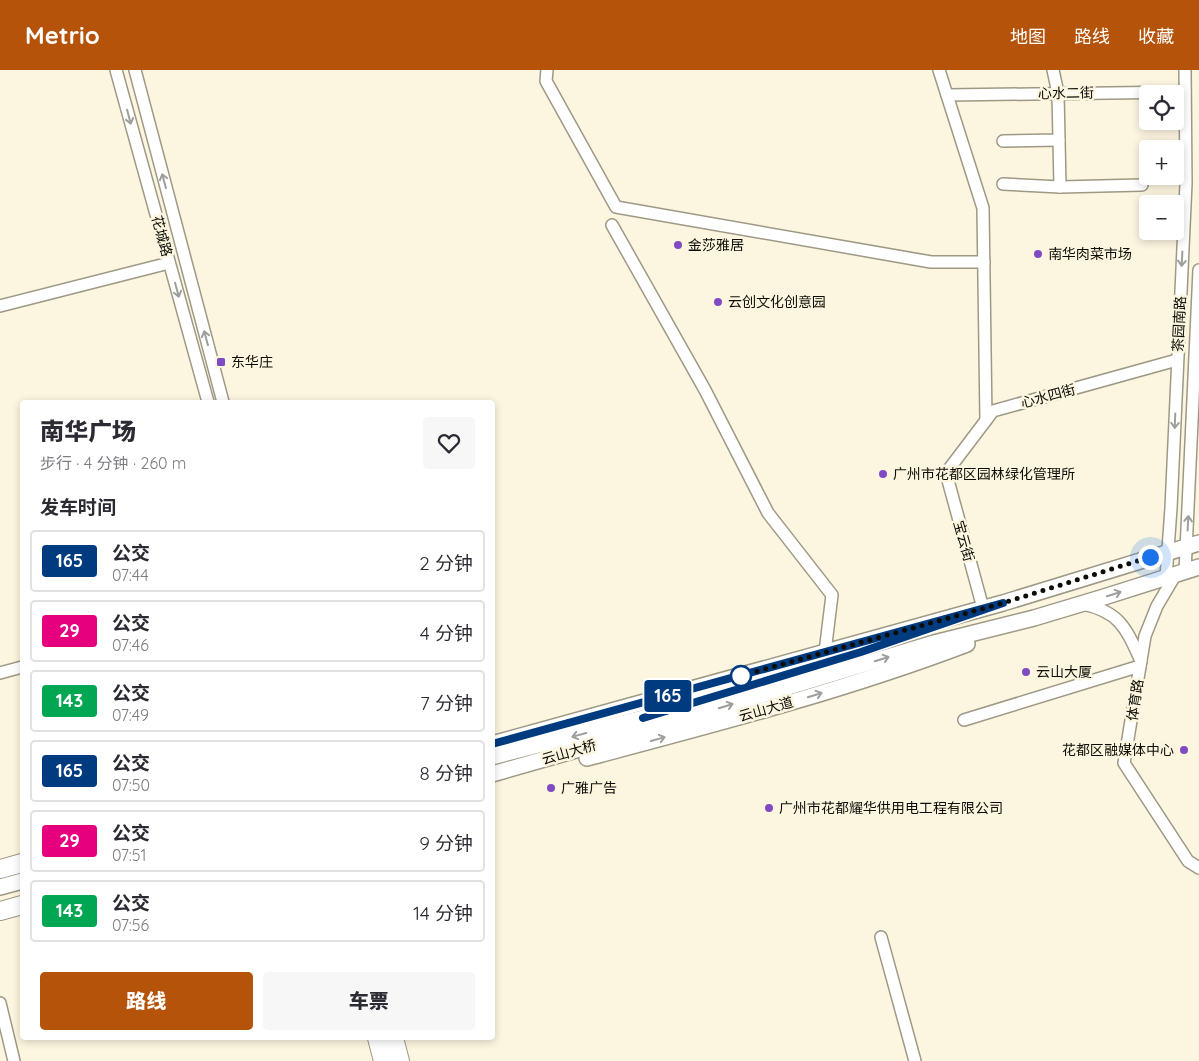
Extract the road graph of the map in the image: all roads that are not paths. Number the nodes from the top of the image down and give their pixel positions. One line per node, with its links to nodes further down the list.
1 (116, 70): 17 (street, 花城路, one-way to 17)
2 (135, 70): 22 (street, 花城路, one-way to 2)
3 (547, 70): 16 (street)
4 (940, 70): 9 (street)
5 (1053, 70): 8 (street)
6 (1185, 70): 7 (street, 茶园南路)
7 (1185, 92): 8 (street, 心水二街); 20 (street, 茶园南路, one-way to 20)
8 (1058, 93): 9 (street, 心水二街); 10 (street)
9 (947, 95): 16 (street)
10 (1059, 140): 11 (street); 14 (street)
11 (1003, 141)
12 (1003, 184): 14 (street)
13 (1142, 185): 14 (street)
14 (1060, 187)
15 (612, 226): 34 (street)
16 (984, 262): 23 (street)
17 (169, 263): 19 (street); 21 (street, 花城路, one-way to 21)
18 (1199, 270): 25 (street, 茶园南路)
19 (0, 306)
20 (1177, 360): 23 (street, 心水四街); 28 (street, 茶园南路, one-way to 28)
21 (207, 400)
22 (222, 400)
23 (986, 420): 24 (street, 心水四街)
24 (946, 473): 32 (street, 宝云街)
25 (1190, 486): 26 (street); 27 (street, 茶园南路, one-way to 25)
26 (1199, 500)
27 (1193, 545): 28 (main road, 云山大道); 29 (street, 茶园南路)
28 (1168, 552): 29 (street, 茶园南路); 30 (main road, 云山大道)
29 (1182, 573): 31 (main road, 云山大道, one-way to 29); 35 (street, 体育路)
30 (1003, 603): 32 (main road, 云山大道); 39 (main road, 云山大道)
31 (1081, 604): 33 (main road, 云山大道); 35 (street)
32 (983, 608): 34 (main road, 云山大道)
33 (1034, 618): 39 (main road, 云山大道, one-way to 33); 43 (main road, 云山大道, one-way to 33)
34 (825, 652): 40 (main road, 云山大道)
35 (1141, 664): 38 (street); 45 (street, 体育路)
36 (20, 668): 37 (street)
37 (0, 673)
38 (964, 720)
39 (644, 724): 41 (main road, 云山大桥, one-way to 41); 42 (main road, 云山大桥)
40 (495, 743)
41 (495, 756)
42 (495, 773)
43 (495, 780)
44 (20, 864): 46 (highway)
45 (1199, 868)
46 (0, 869)
47 (20, 873): 48 (main road)
48 (0, 878)
49 (20, 882): 50 (main road)
50 (0, 887)
51 (20, 889): 52 (main road)
52 (0, 894)
53 (20, 898): 54 (main road)
54 (0, 903)
55 (20, 906): 56 (highway)
56 (0, 911)
57 (881, 938): 64 (street)
58 (0, 1003): 61 (street)
59 (377, 1040): 62 (highway)
60 (395, 1040): 63 (highway)
61 (14, 1061)
62 (383, 1061)
63 (400, 1061)
64 (914, 1061)

